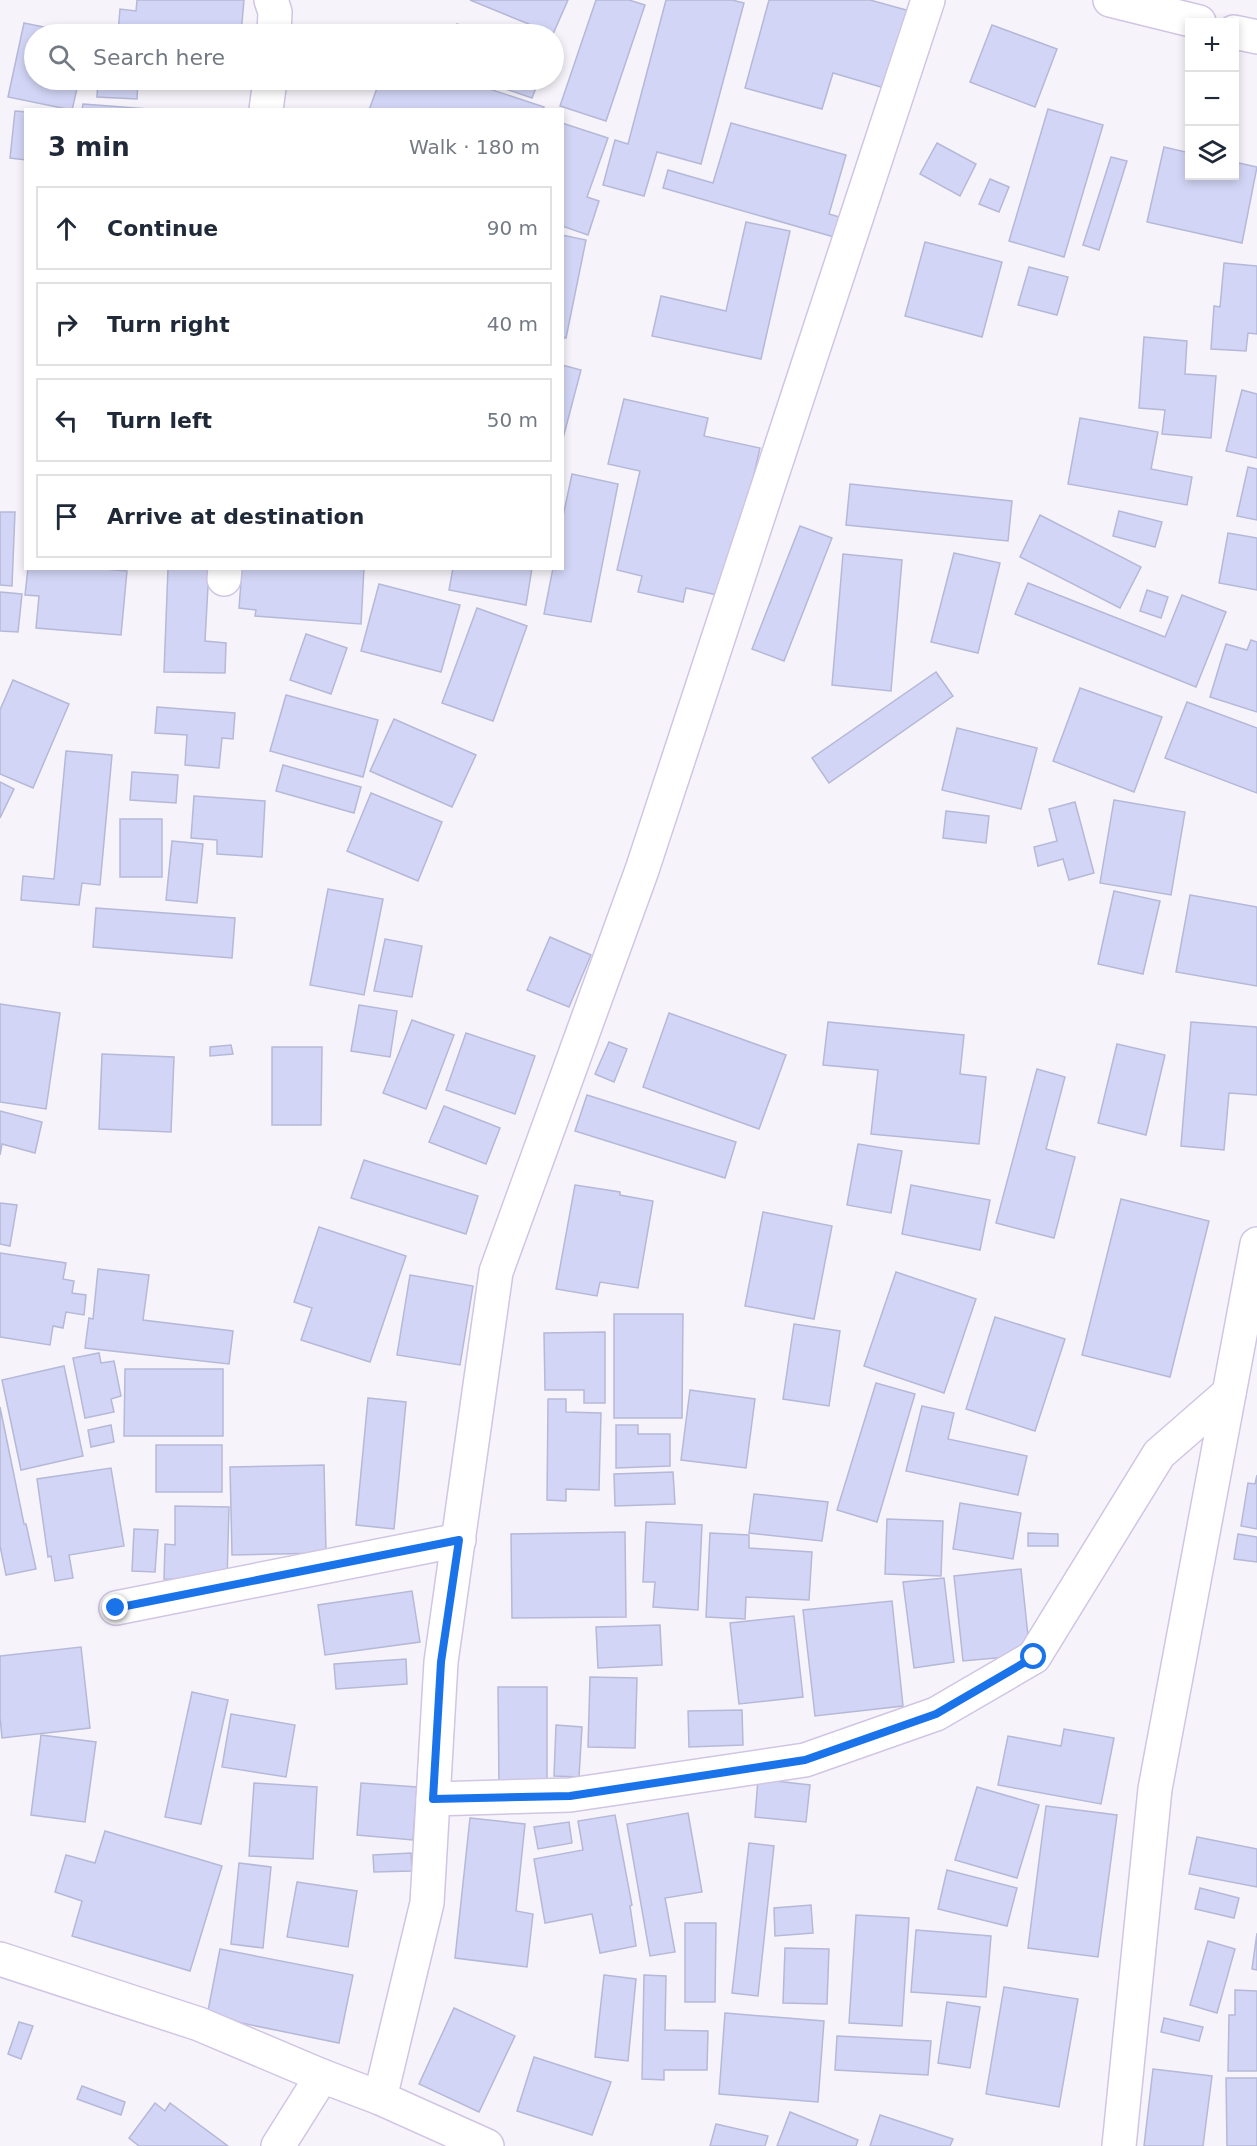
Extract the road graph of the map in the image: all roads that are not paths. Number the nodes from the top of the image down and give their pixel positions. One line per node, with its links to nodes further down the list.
1 (271, 0): 5 (street)
2 (928, 0): 12 (street)
3 (1110, 0): 4 (street)
4 (1185, 19)
5 (274, 24)
6 (1239, 33): 7 (street)
7 (1257, 37)
8 (269, 90): 9 (street)
9 (266, 108)
10 (1257, 1244): 11 (street)
11 (1229, 1394): 14 (street); 20 (street)
12 (459, 1540): 13 (street); 14 (street)
13 (116, 1608)
14 (433, 1799): 17 (street)
15 (0, 1959): 16 (street)
16 (322, 2076): 17 (street); 18 (street)
17 (380, 2098): 19 (street)
18 (278, 2146)
19 (487, 2146)
20 (1119, 2146)

